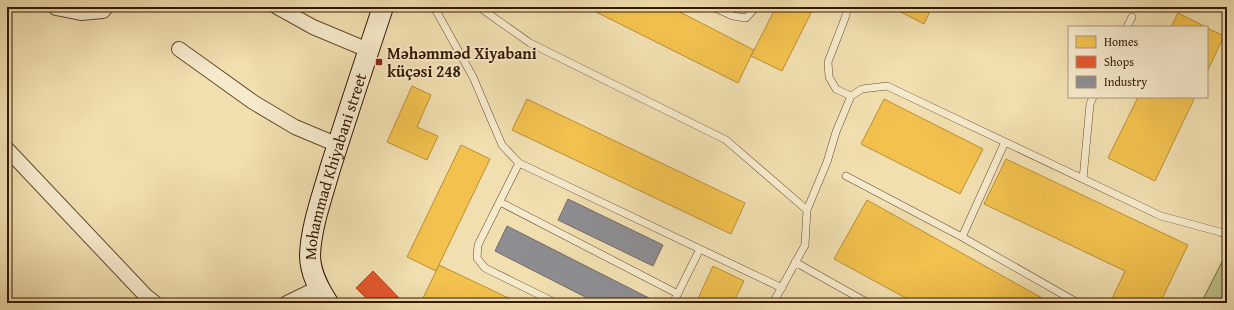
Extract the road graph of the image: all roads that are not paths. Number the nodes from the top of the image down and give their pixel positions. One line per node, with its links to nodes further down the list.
1 (106, 7): 9 (street)
2 (277, 7): 13 (street)
3 (383, 7): 13 (street, Mohammad Khiyabani street)
4 (434, 7): 19 (lane)
5 (479, 7): 23 (lane)
6 (713, 7): 7 (lane)
7 (756, 7)
8 (848, 7): 14 (lane)
9 (56, 8)
10 (1132, 17): 11 (lane)
11 (1128, 26)
12 (179, 49): 17 (street)
13 (368, 50): 17 (street, Mohammad Khiyabani street)
14 (851, 96): 16 (lane); 23 (lane)
15 (1093, 98): 21 (lane)
16 (1005, 142): 21 (lane); 25 (lane)
17 (338, 145): 30 (street, Mohammad Khiyabani street)
18 (7, 149): 31 (street)
19 (519, 163): 22 (lane); 26 (lane)
20 (846, 176): 25 (lane)
21 (1083, 179): 24 (lane)
22 (500, 202): 29 (lane); 33 (lane)
23 (807, 210): 27 (lane)
24 (1227, 235)
25 (962, 237): 37 (lane)
26 (700, 249): 28 (lane); 29 (lane)
27 (795, 262): 28 (lane); 36 (lane)
28 (782, 288): 35 (lane)
29 (678, 294): 34 (lane)
30 (323, 295): 32 (street)
31 (155, 303)
32 (287, 303)
33 (556, 303)
34 (673, 303)
35 (773, 303)
36 (868, 303)
37 (1078, 303)

